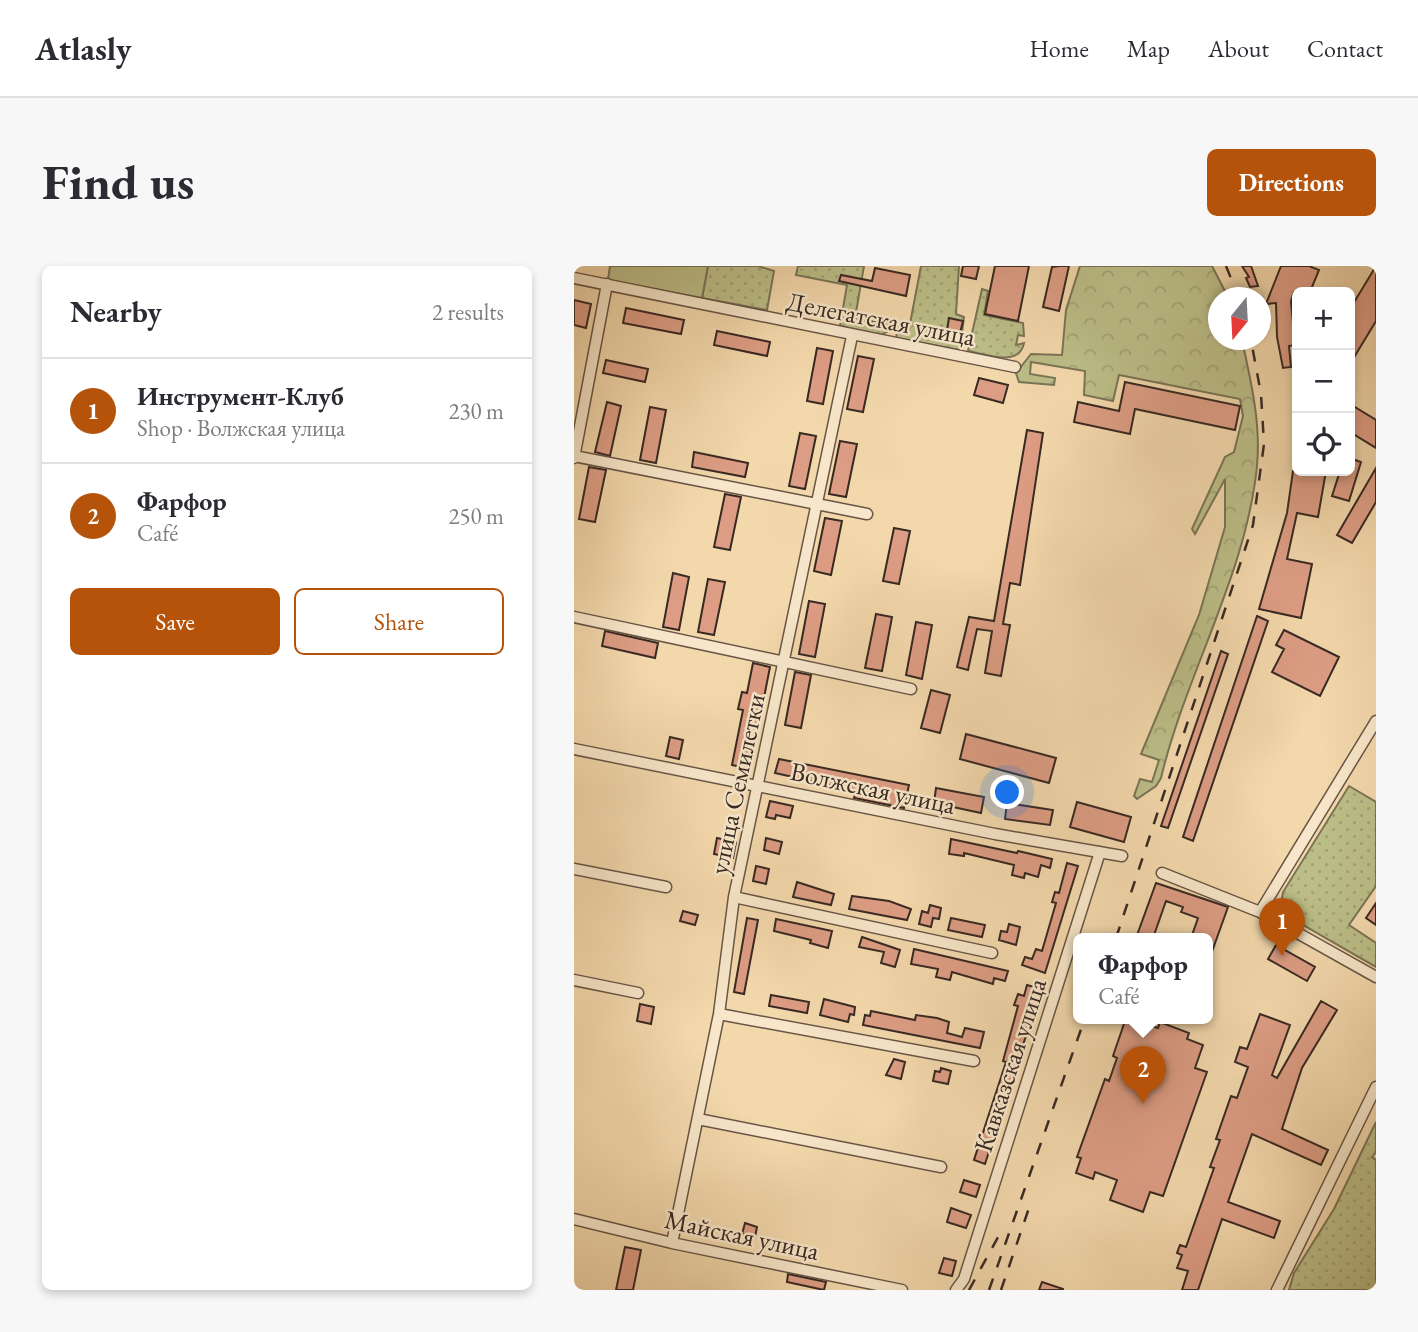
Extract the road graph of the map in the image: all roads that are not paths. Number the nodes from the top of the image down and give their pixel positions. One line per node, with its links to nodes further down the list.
1 (574, 278): 2 (street, Делегатская улица)
2 (607, 284): 3 (street, Делегатская улица); 5 (street)
3 (852, 336): 4 (street, Делегатская улица); 6 (street, улица Семилетки)
4 (1015, 367)
5 (574, 457): 6 (street)
6 (817, 505): 7 (street); 9 (street, улица Семилетки)
7 (867, 514)
8 (574, 617): 9 (street)
9 (783, 662): 10 (street); 13 (street, улица Семилетки)
10 (911, 689)
11 (1376, 721): 20 (street)
12 (574, 749): 13 (street, Волжская улица)
13 (759, 785): 14 (street, Волжская улица); 19 (street, улица Семилетки)
14 (1100, 852): 15 (street, Волжская улица); 21 (street, Кавказская улица)
15 (1122, 856)
16 (574, 869): 18 (street)
17 (1162, 873): 20 (street)
18 (666, 887)
19 (734, 897): 23 (street); 27 (street, улица Семилетки)
20 (1260, 912): 24 (street)
21 (1074, 933)
22 (1073, 937): 35 (street, Кавказская улица)
23 (992, 953)
24 (1376, 977)
25 (574, 980): 26 (street)
26 (638, 993)
27 (719, 1014): 28 (street); 30 (street, улица Семилетки)
28 (974, 1062)
29 (1376, 1087): 36 (street)
30 (698, 1119): 31 (street); 33 (street, улица Семилетки)
31 (941, 1167)
32 (574, 1219): 33 (street, Майская улица)
33 (672, 1244): 34 (street, Майская улица)
34 (902, 1290)
35 (956, 1290)
36 (1277, 1290)

